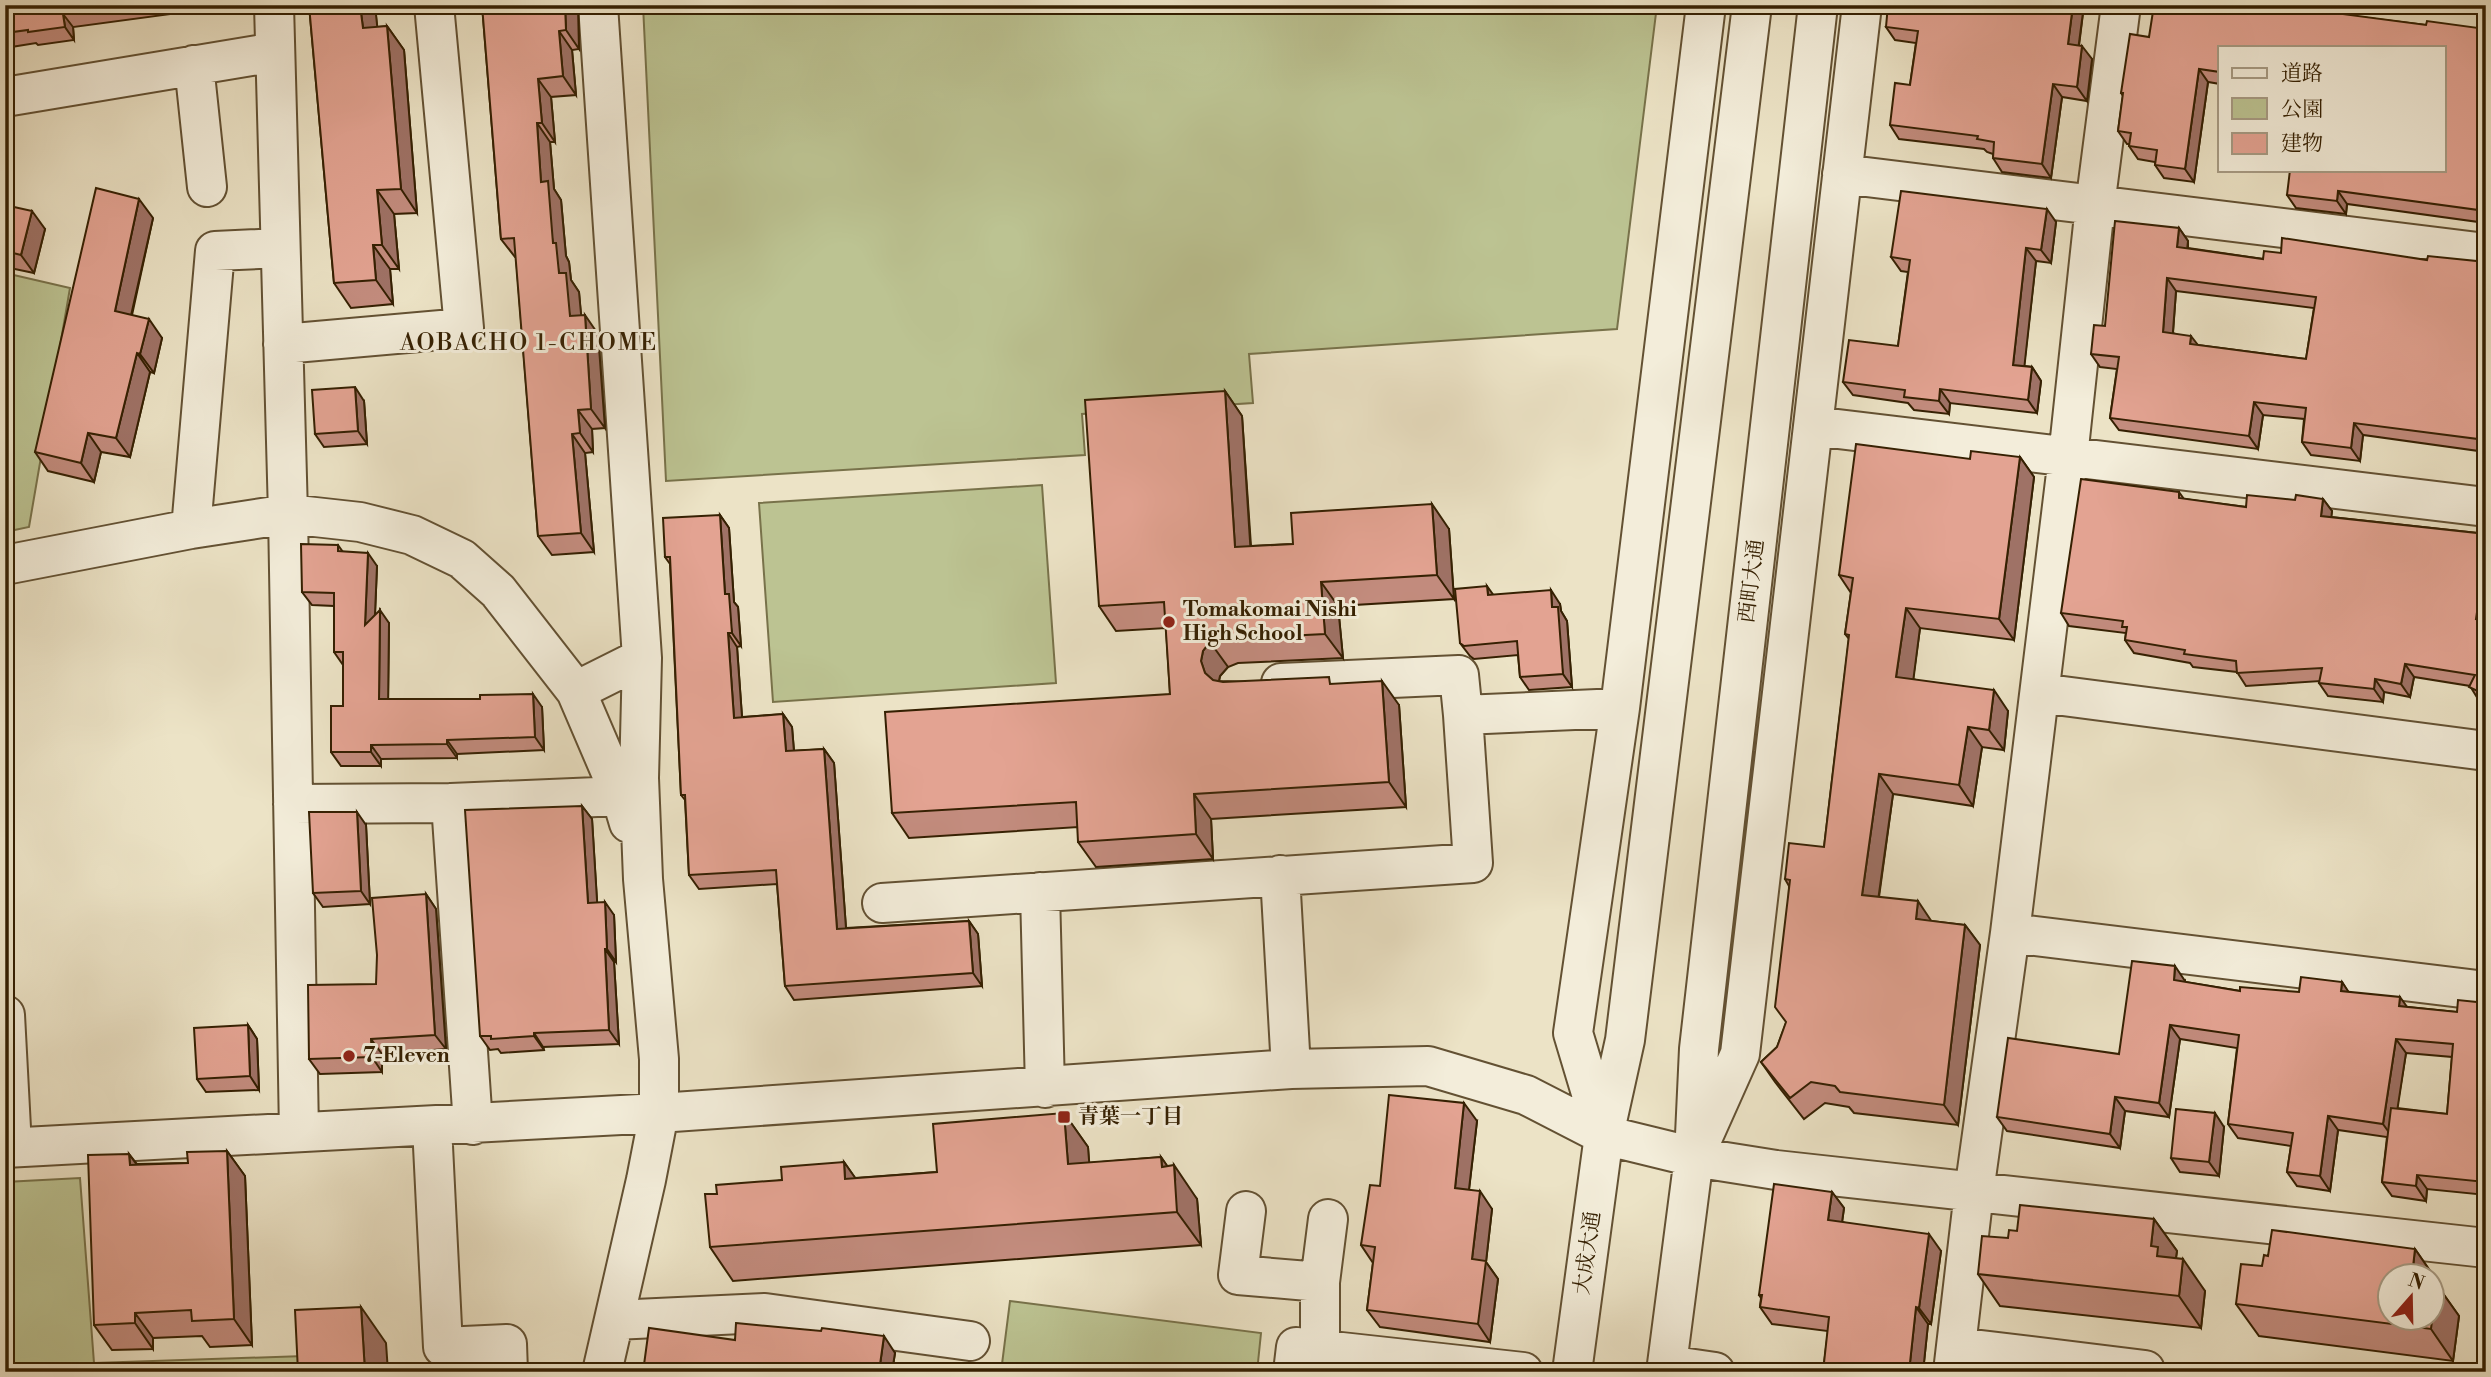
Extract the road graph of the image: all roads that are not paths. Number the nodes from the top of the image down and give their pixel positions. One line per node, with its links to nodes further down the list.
1 (274, 5): 9 (street)
2 (434, 5): 17 (street)
3 (598, 5): 24 (street)
4 (1706, 5): 28 (street)
5 (1752, 5): 47 (street)
6 (1818, 5): 49 (street, 西町大通)
7 (1862, 5): 12 (street)
8 (2121, 5): 14 (street)
9 (275, 52): 10 (street); 15 (street)
10 (194, 65): 11 (street); 13 (street)
11 (5, 97)
12 (1842, 174): 14 (street); 18 (street)
13 (207, 187)
14 (2095, 206): 16 (street); 19 (street)
15 (280, 248): 17 (street); 22 (street)
16 (2486, 253)
17 (283, 344): 21 (street)
18 (1813, 426): 19 (street); 49 (street)
19 (2068, 457): 20 (street); 27 (street)
20 (2486, 507)
21 (288, 514): 22 (street); 26 (street); 33 (street)
22 (191, 529): 23 (street)
23 (5, 565)
24 (642, 658): 26 (street); 35 (street)
25 (1240, 685): 29 (street)
26 (576, 691): 31 (street)
27 (2040, 693): 30 (street); 38 (street)
28 (1620, 708): 29 (street); 47 (street)
29 (1463, 715): 34 (street)
30 (2486, 751)
31 (621, 796): 32 (street); 35 (street)
32 (451, 803): 33 (street); 44 (street)
33 (293, 804): 46 (street)
34 (1280, 876): 36 (street); 41 (street)
35 (643, 879): 43 (street)
36 (1040, 892): 37 (street); 42 (street)
37 (882, 903)
38 (2010, 933): 39 (street); 50 (street)
39 (2486, 991)
40 (5, 1015): 48 (street)
41 (1291, 1069): 42 (street); 47 (street)
42 (1045, 1088): 43 (street)
43 (659, 1113): 44 (street); 55 (street)
44 (473, 1125): 45 (street)
45 (432, 1126): 46 (street); 61 (street)
46 (299, 1132): 48 (street)
47 (1604, 1135): 49 (street); 64 (street, 大成大通)
48 (9, 1147)
49 (1694, 1157): 50 (street); 59 (street)
50 (1974, 1192): 53 (street); 57 (street)
51 (1246, 1211): 54 (street)
52 (1328, 1219): 54 (street)
53 (2486, 1248)
54 (1320, 1282): 58 (street)
55 (614, 1320): 56 (street); 62 (street)
56 (971, 1341)
57 (1955, 1359): 60 (street)
58 (1306, 1361): 63 (street)
59 (1666, 1368): 65 (street)
60 (2145, 1370)
61 (509, 1372)
62 (602, 1372)
63 (1523, 1372)
64 (1572, 1372)
65 (1715, 1372)

